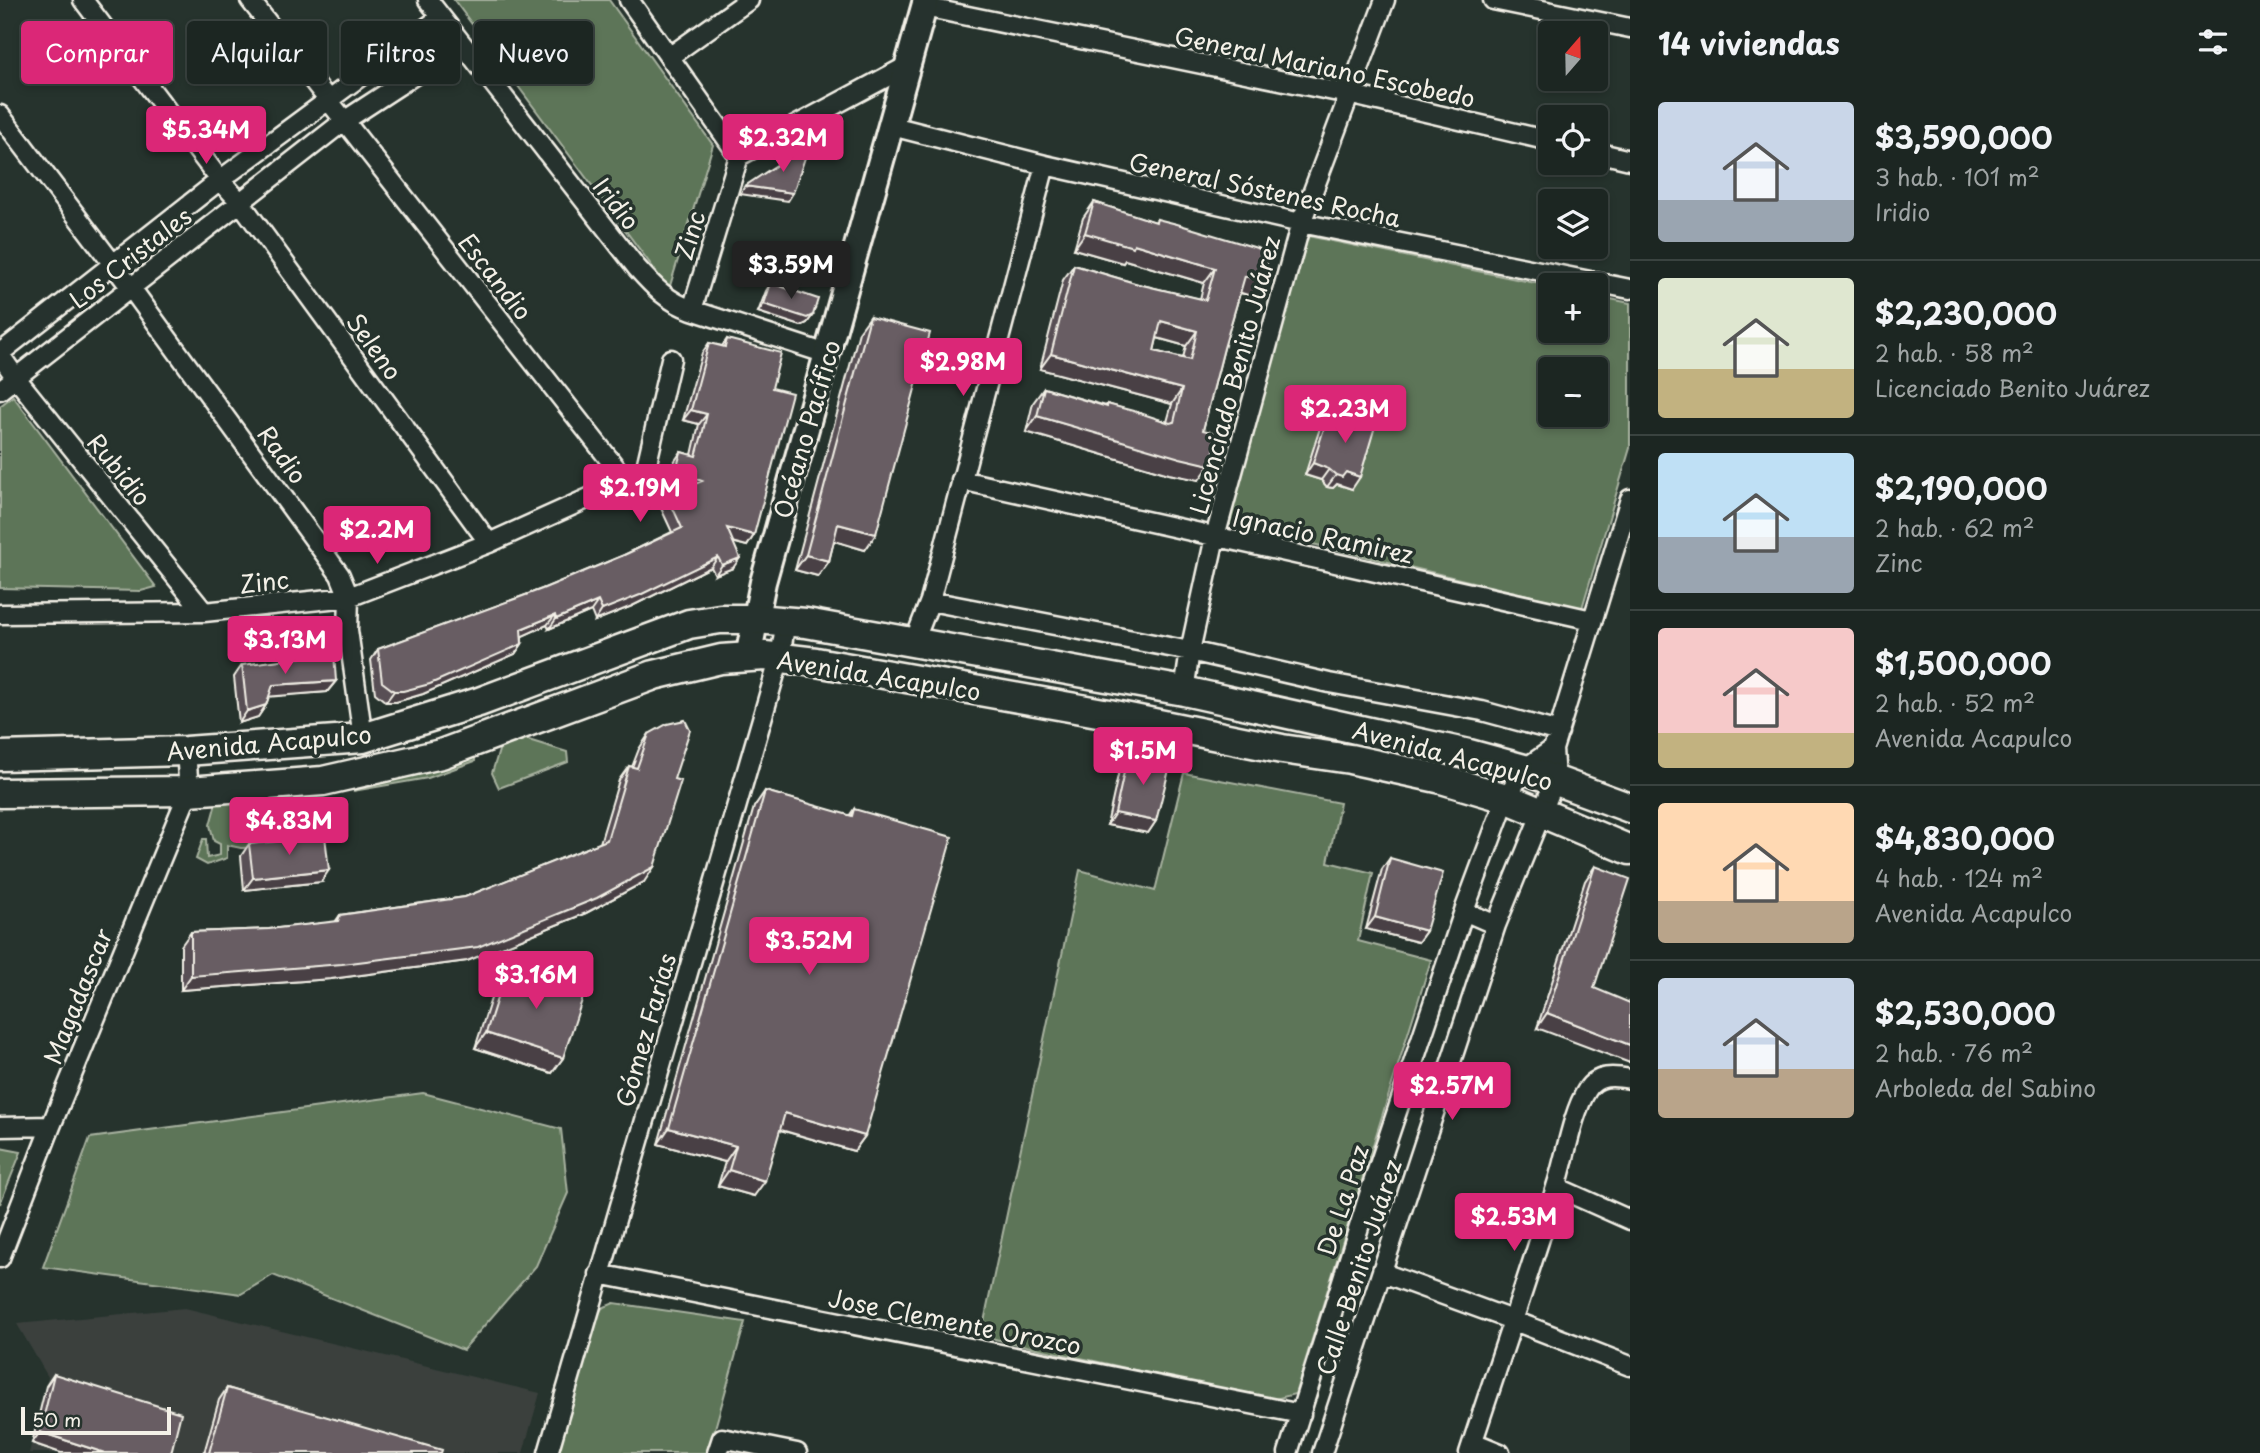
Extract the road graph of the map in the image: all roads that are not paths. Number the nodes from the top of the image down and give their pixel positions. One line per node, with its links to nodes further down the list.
1 (83, 0): 24 (street, Seleno)
2 (250, 0): 15 (street, Escandio)
3 (428, 0): 9 (street, Iridio)
4 (629, 0): 12 (street)
5 (749, 0): 12 (street)
6 (1385, 0): 14 (street, Licenciado Benito Juárez)
7 (1493, 0): 10 (street)
8 (925, 3): 13 (street, Océano Pacífico); 14 (street, General Mariano Escobedo)
9 (441, 17): 11 (street, Iridio); 15 (street, Los Cristales)
10 (1630, 28)
11 (462, 44): 17 (street, Los Cristales); 30 (street, Iridio)
12 (669, 57): 21 (street)
13 (909, 65): 18 (street, Océano Pacífico); 21 (street)
14 (1348, 94): 19 (street, General Mariano Escobedo); 26 (street, Licenciado Benito Juárez)
15 (327, 99): 17 (street, Escandio); 24 (street, Los Cristales)
16 (0, 115): 27 (street, Radio)
17 (344, 121): 25 (street, Los Cristales); 37 (street, Escandio)
18 (892, 126): 23 (street, General Sóstenes Rocha); 32 (street, Océano Pacífico)
19 (1538, 138)
20 (1608, 155): 22 (street)
21 (739, 156): 30 (street, Zinc)
22 (1630, 160)
23 (1045, 165): 26 (street, General Sóstenes Rocha); 36 (street)
24 (220, 180): 25 (street, Seleno); 27 (street, Los Cristales)
25 (240, 202): 28 (street, Los Cristales); 40 (street, Seleno)
26 (1301, 223): 29 (street, General Sóstenes Rocha); 39 (street, Licenciado Benito Juárez)
27 (112, 263): 28 (street, Radio); 31 (street, Los Cristales)
28 (131, 288): 34 (street, Los Cristales); 41 (street, Radio)
29 (1630, 289)
30 (692, 310): 32 (street, Iridio)
31 (0, 354): 34 (street, Rubidio)
32 (827, 354): 45 (street, Océano Pacífico)
33 (671, 359): 37 (street, Zinc)
34 (16, 377): 35 (street, Los Cristales); 43 (street, Rubidio)
35 (0, 390)
36 (961, 480): 39 (street, Ignacio Ramirez); 42 (street)
37 (627, 482): 40 (street, Zinc)
38 (1630, 499): 46 (street)
39 (1215, 537): 46 (street, Ignacio Ramirez); 49 (street, Licenciado Benito Juárez)
40 (489, 543): 41 (street, Zinc)
41 (349, 597): 43 (street, Zinc); 53 (street, Radio)
42 (930, 601): 48 (street); 49 (street)
43 (204, 612): 44 (street, Zinc)
44 (0, 614)
45 (754, 619): 47 (main road, Avenida Acapulco); 50 (street, Océano Pacífico); 53 (main road, Avenida Acapulco)
46 (1592, 620): 54 (street)
47 (786, 621): 48 (main road, Avenida Acapulco); 51 (street, Gómez Farías)
48 (914, 642): 52 (main road, Avenida Acapulco)
49 (1190, 651): 52 (street, Licenciado Benito Juárez); 54 (street)
50 (748, 657): 51 (main road, Avenida Acapulco); 59 (main road, Avenida Acapulco)
51 (780, 657): 61 (main road, Avenida Acapulco); 74 (street, Gómez Farías)
52 (1184, 691): 57 (main road, Avenida Acapulco)
53 (363, 738): 55 (main road, Avenida Acapulco)
54 (1556, 741): 57 (street); 58 (street)
55 (187, 751): 56 (main road, Avenida Acapulco); 59 (street, Magadascar)
56 (0, 757)
57 (1524, 769): 58 (main road, Avenida Acapulco); 61 (street, De La Paz)
58 (1555, 780): 62 (main road, Avenida Acapulco); 63 (street, Calle Benito Juárez)
59 (189, 790): 60 (main road, Avenida Acapulco); 68 (street, Magadascar)
60 (0, 793)
61 (1506, 798): 63 (main road, Avenida Acapulco); 65 (street, De La Paz)
62 (1630, 808)
63 (1542, 814): 64 (main road, Avenida Acapulco); 66 (street, Calle Benito Juárez)
64 (1630, 850)
65 (1464, 911): 66 (street); 77 (street, De La Paz)
66 (1496, 925): 73 (street, Calle Benito Juárez)
67 (1630, 1079): 70 (street)
68 (51, 1126): 69 (street); 72 (street, Magadascar)
69 (0, 1127)
70 (1556, 1187): 71 (street); 75 (street)
71 (1630, 1220)
72 (0, 1258)
73 (1383, 1273): 75 (street); 83 (street, Calle Benito Juárez)
74 (599, 1274): 77 (street, Jose Clemente Orozco); 80 (street, Gómez Farías)
75 (1512, 1320): 76 (street); 79 (street)
76 (1630, 1366)
77 (1301, 1414): 82 (street, De La Paz)
78 (720, 1446): 81 (street)
79 (1471, 1447): 84 (street)
80 (548, 1453)
81 (797, 1453)
82 (1288, 1453)
83 (1322, 1453)
84 (1500, 1453)

